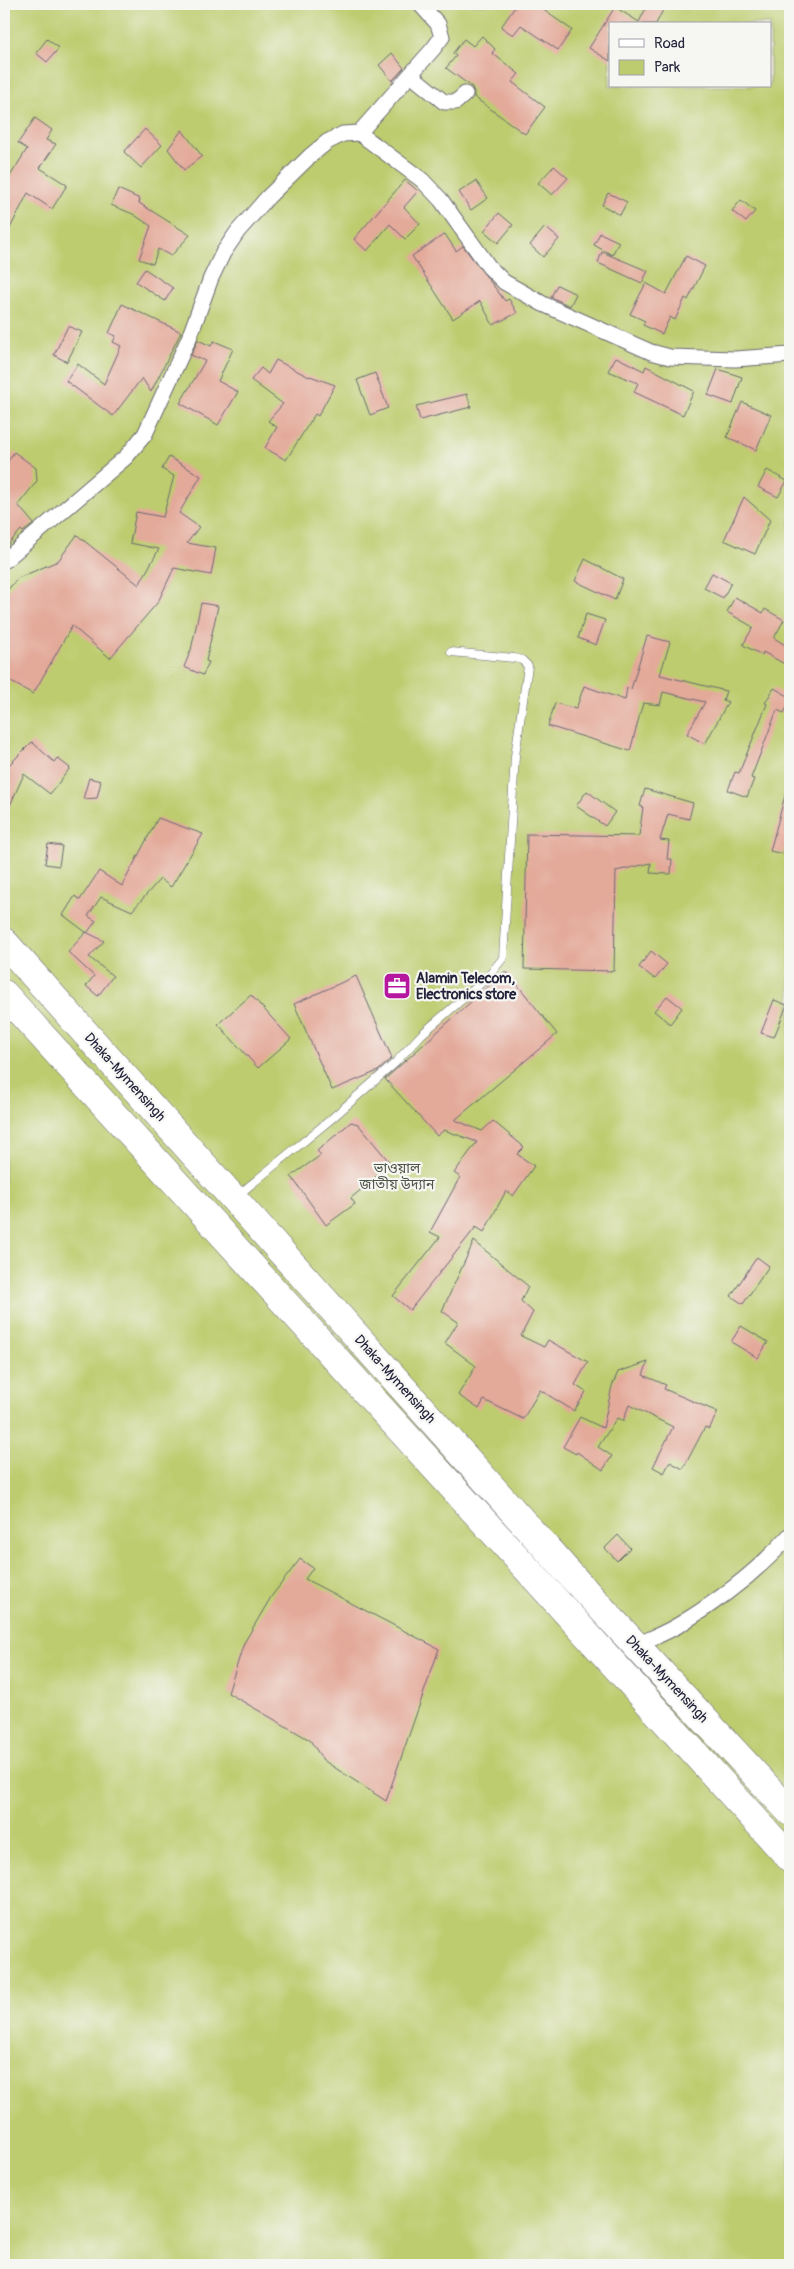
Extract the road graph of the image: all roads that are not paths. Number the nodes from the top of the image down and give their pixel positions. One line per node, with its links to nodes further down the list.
1 (420, 4): 2 (street)
2 (412, 76): 3 (street); 4 (street)
3 (465, 94)
4 (359, 133): 5 (street); 6 (street)
5 (790, 355)
6 (4, 561)
7 (450, 652): 10 (lane)
8 (4, 942): 10 (highway, Dhaka-Mymensingh)
9 (4, 994): 14 (highway, Dhaka-Mymensingh)
10 (233, 1198): 12 (highway, Dhaka-Mymensingh)
11 (790, 1535): 12 (street)
12 (637, 1646): 13 (highway, Dhaka-Mymensingh)
13 (790, 1812)
14 (790, 1858)

